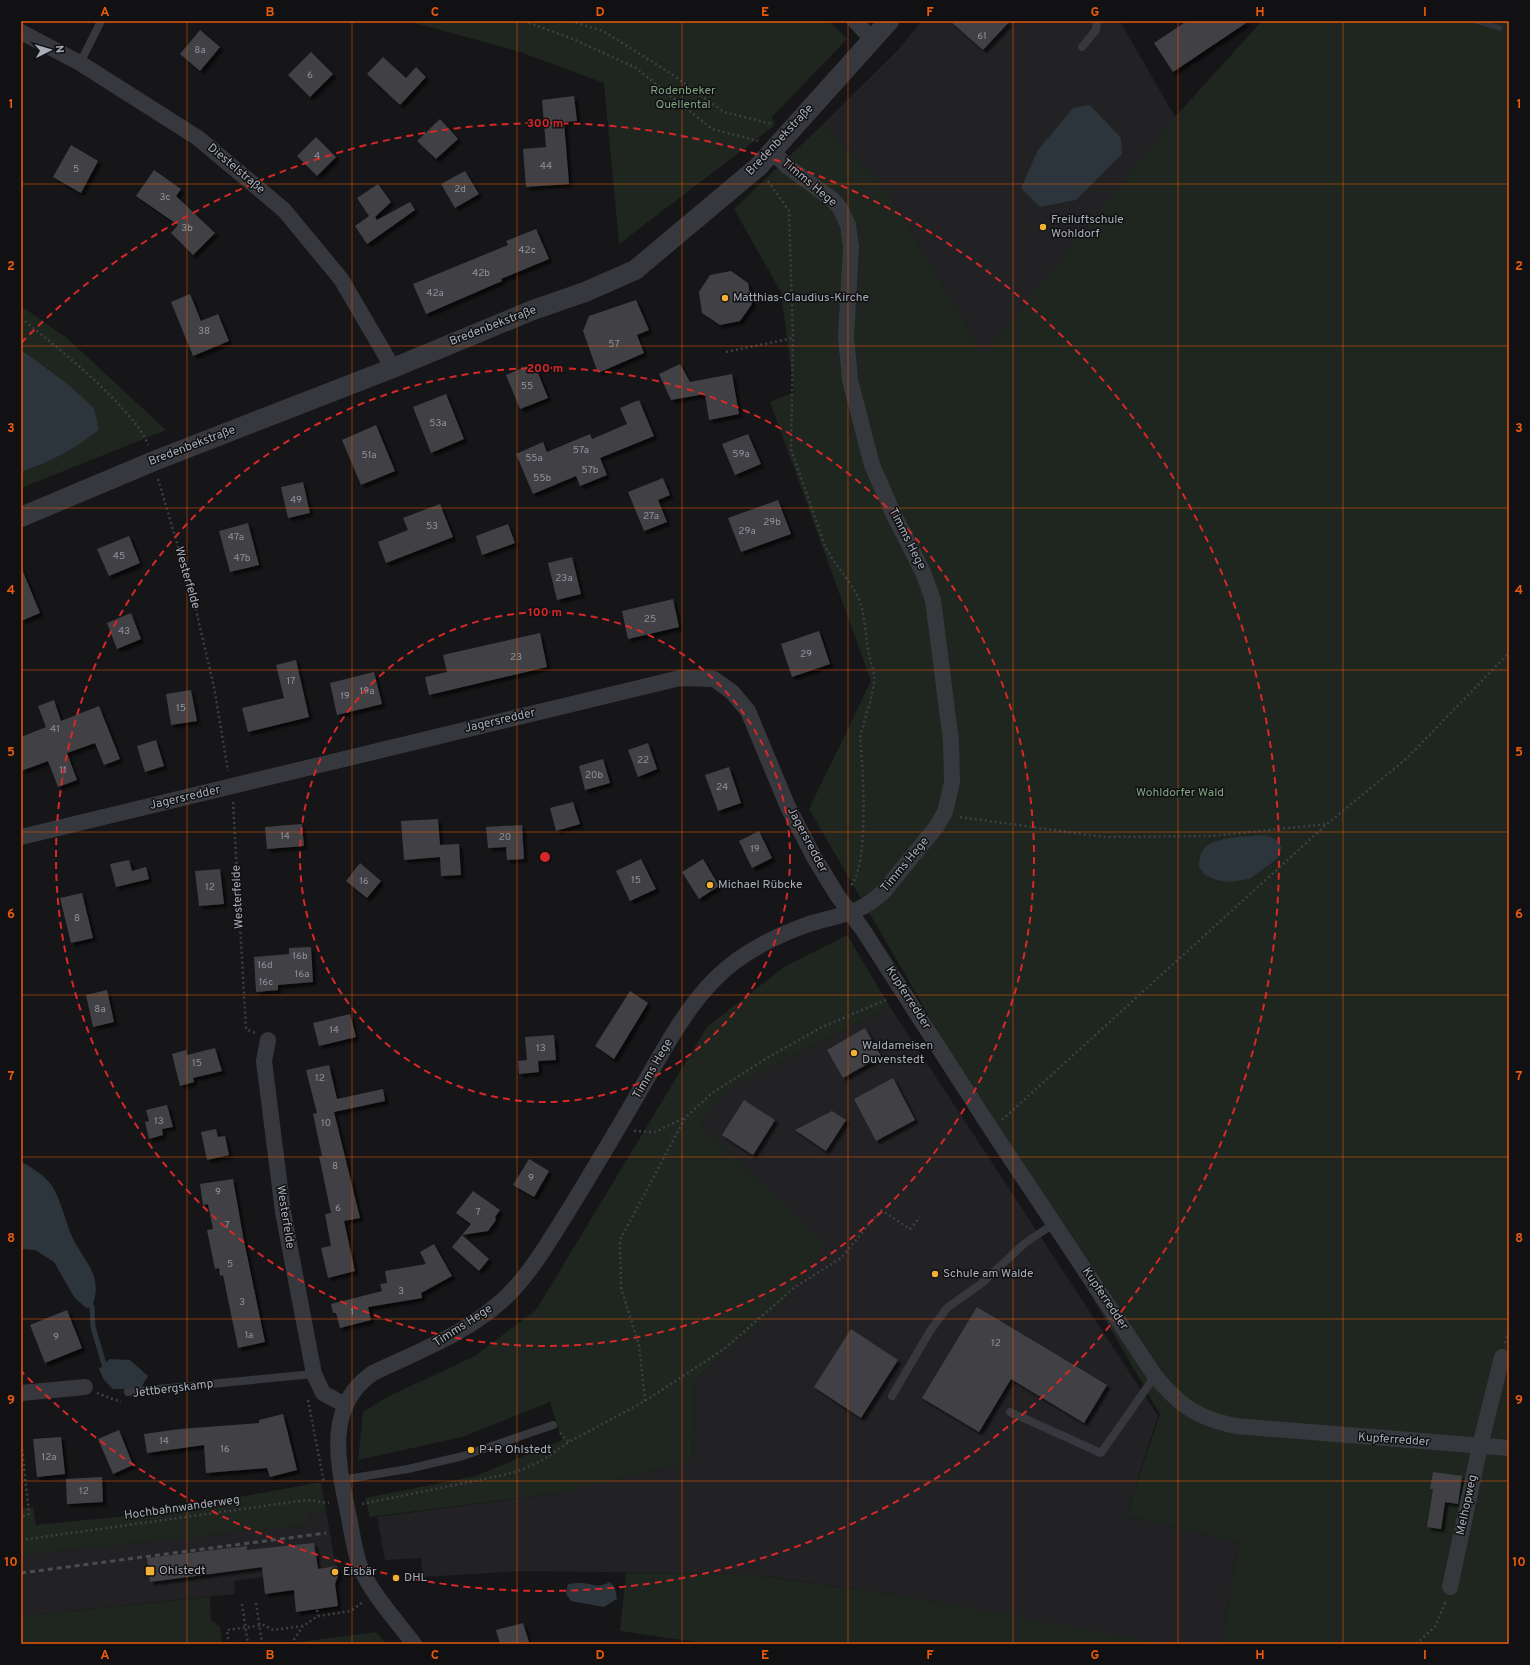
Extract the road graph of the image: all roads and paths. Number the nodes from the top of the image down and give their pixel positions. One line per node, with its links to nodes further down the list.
1 (101, 21): 10 (lane)
2 (524, 21): 12 (path)
3 (571, 21): 11 (path)
4 (855, 21): 8 (street)
5 (889, 21): 8 (street, Bredenbekstraße)
6 (1097, 21): 9 (lane)
7 (21, 32): 10 (street, Diestelstraße)
8 (872, 39): 11 (street, Bredenbekstraße)
9 (1082, 48)
10 (80, 63): 17 (street, Diestelstraße)
11 (792, 129): 12 (street, Bredenbekstraße)
12 (772, 152): 17 (street, Bredenbekstraße); 22 (street, Timms Hege)
13 (768, 181): 15 (path)
14 (21, 318): 18 (path, Westerfelde)
15 (793, 338): 16 (path); 25 (path)
16 (726, 352)
17 (393, 368): 18 (street, Bredenbekstraße)
18 (154, 461): 19 (street, Bredenbekstraße); 21 (path, Westerfelde)
19 (21, 517)
20 (1509, 653): 23 (path)
21 (230, 788): 24 (street, Jagersredder); 25 (street, Jagersredder); 28 (path, Westerfelde)
22 (945, 812): 23 (path); 26 (street, Timms Hege)
23 (1327, 824): 30 (path)
24 (21, 837)
25 (837, 895): 26 (street, Jagersredder)
26 (850, 913): 27 (street, Kupferredder); 31 (street, Timms Hege)
27 (904, 993): 29 (path); 30 (street, Kupferredder)
28 (268, 1040): 35 (street, Westerfelde)
29 (685, 1118): 31 (path); 41 (path)
30 (992, 1129): 33 (street, Kupferredder)
31 (618, 1130): 42 (street, Timms Hege)
32 (920, 1217): 41 (path, Hochbahnwanderweg)
33 (1055, 1223): 36 (street, Kupferredder); 40 (lane)
34 (1502, 1357): 46 (street, Melhopweg)
35 (314, 1376): 38 (lane, Jettbergskamp); 42 (street, Westerfelde); 49 (path)
36 (1155, 1376): 43 (lane); 46 (street, Kupferredder)
37 (85, 1387): 38 (path, Jettbergskamp); 39 (street)
38 (128, 1392)
39 (21, 1393)
40 (892, 1396)
41 (645, 1401): 52 (path, Hochbahnwanderweg)
42 (345, 1405): 48 (street)
43 (1010, 1412)
44 (553, 1425): 48 (lane)
45 (21, 1439): 53 (path)
46 (1480, 1446): 47 (street, Kupferredder); 55 (street, Melhopweg)
47 (1509, 1448)
48 (342, 1480): 52 (street)
49 (325, 1487)
50 (327, 1495): 51 (path)
51 (328, 1502): 52 (path, Hochbahnwanderweg); 54 (path, Hochbahnwanderweg)
52 (346, 1505): 56 (street)
53 (21, 1517)
54 (21, 1540)
55 (1450, 1587): 69 (path)
56 (375, 1593): 60 (path); 68 (street)
57 (256, 1603): 61 (path)
58 (242, 1604): 63 (path)
59 (317, 1610): 60 (path)
60 (318, 1616): 62 (path)
61 (260, 1625): 62 (path); 63 (path); 64 (path)
62 (303, 1626): 67 (path)
63 (246, 1627): 65 (path); 66 (path)
64 (262, 1643)
65 (229, 1644)
66 (248, 1644)
67 (291, 1644)
68 (414, 1644)
69 (1416, 1644)

